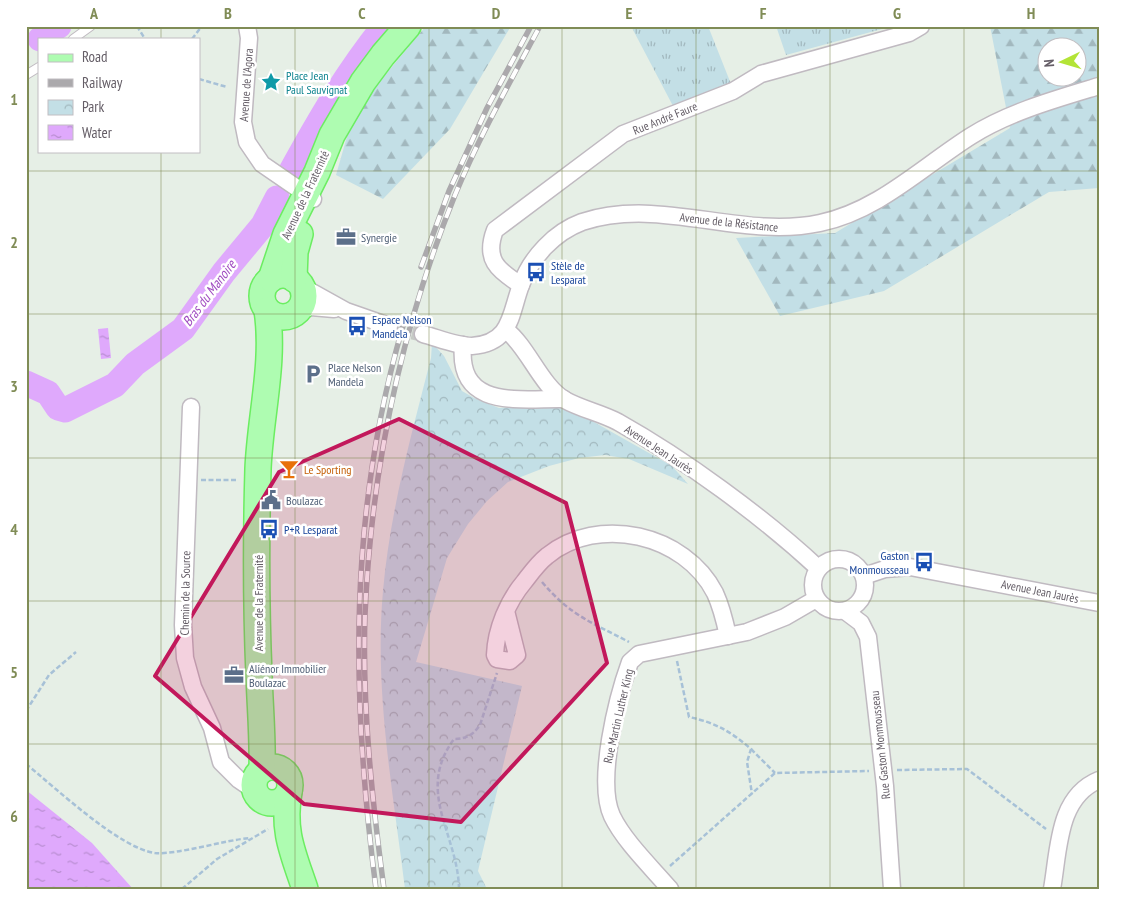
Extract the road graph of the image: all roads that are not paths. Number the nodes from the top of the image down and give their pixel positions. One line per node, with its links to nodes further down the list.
1 (91, 26): 5 (lane)
2 (248, 26): 9 (street, Avenue de l'Agora)
3 (408, 26): 9 (main road, Avenue de la Fraternité)
4 (921, 26): 11 (street, Rue André Faure)
5 (74, 38)
6 (38, 68): 7 (lane)
7 (26, 75)
8 (1099, 86): 11 (street, Avenue de la Résistance)
9 (310, 197): 10 (main road, Avenue de la Fraternité)
10 (289, 281): 12 (main road); 13 (street); 14 (main road)
11 (521, 285): 16 (street, Avenue de la Résistance)
12 (267, 310): 14 (main road); 19 (main road)
13 (346, 311): 14 (street); 15 (street)
14 (297, 312): 19 (main road)
15 (389, 326)
16 (506, 330): 18 (street); 20 (street, Avenue Jean Jaurès)
17 (422, 334): 18 (street)
18 (463, 345): 20 (street)
19 (269, 368): 30 (main road, Avenue de la Fraternité)
20 (564, 399): 22 (street, Avenue Jean Jaurès)
21 (191, 407): 30 (street, Chemin de la Source)
22 (818, 568): 23 (street); 24 (street)
23 (864, 576): 25 (street, Avenue Jean Jaurès); 26 (street)
24 (816, 599): 26 (street); 27 (street, Rue Martin Luther King)
25 (1099, 603)
26 (845, 611): 34 (street, Rue Gaston Monmousseau)
27 (728, 636): 28 (street); 33 (street, Rue Martin Luther King)
28 (501, 661)
29 (1099, 780): 35 (street)
30 (264, 781): 31 (main road, Avenue de la Fraternité); 31 (main road)
31 (287, 836): 32 (main road)
32 (302, 879)
33 (670, 889)
34 (892, 889)
35 (1052, 889)

